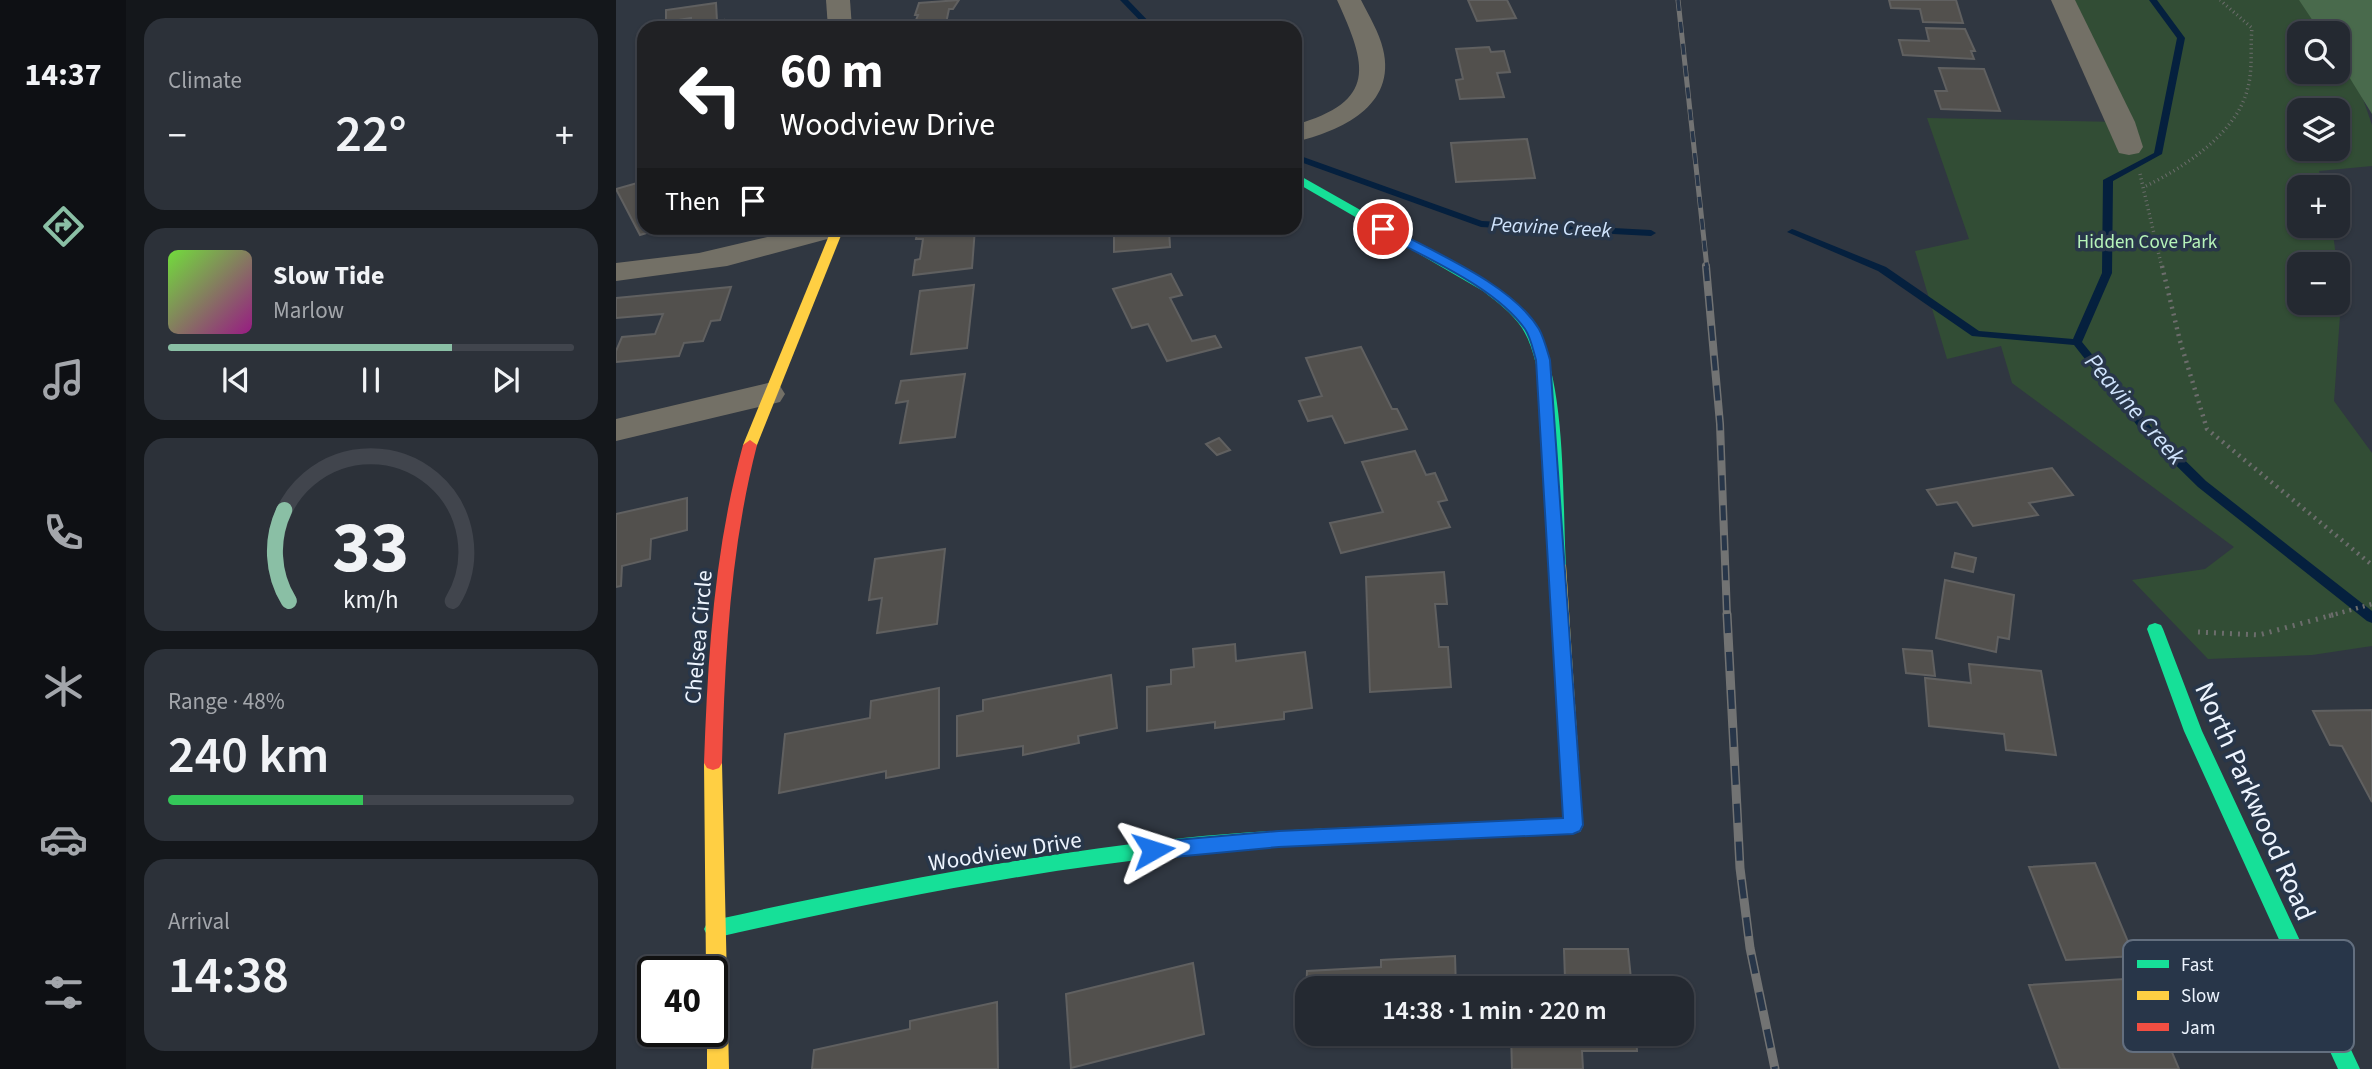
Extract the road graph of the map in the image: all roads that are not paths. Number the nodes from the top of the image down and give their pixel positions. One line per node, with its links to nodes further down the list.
1 (838, 0): 4 (street)
2 (1349, 0): 5 (street)
3 (2063, 0): 6 (street)
4 (840, 21)
5 (1302, 131)
6 (2129, 147)
7 (1302, 181): 14 (street, Woodview Drive)
8 (812, 235): 10 (street)
9 (833, 235): 11 (street, Chelsea Circle)
10 (616, 272)
11 (768, 394): 12 (street); 14 (street, Chelsea Circle)
12 (616, 430)
13 (2155, 629): 15 (street, North Parkwood Road)
14 (714, 929): 17 (street, Chelsea Circle)
15 (2289, 940)
16 (2341, 1052): 18 (street, North Parkwood Road)
17 (718, 1069)
18 (2349, 1069)

